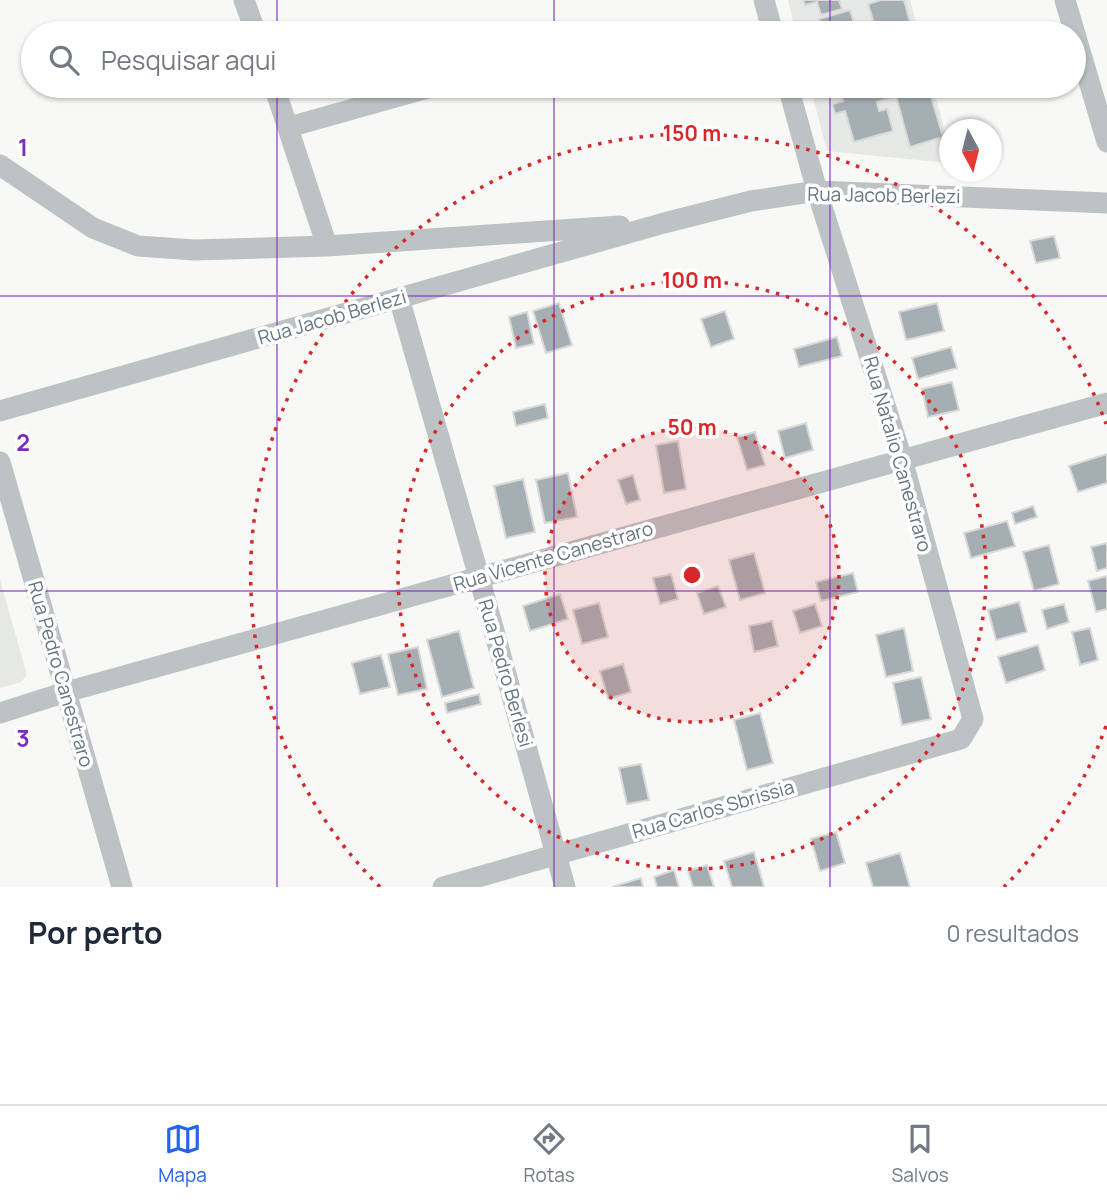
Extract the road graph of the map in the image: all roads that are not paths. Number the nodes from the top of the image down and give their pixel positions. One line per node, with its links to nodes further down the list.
1 (244, 0): 4 (street)
2 (764, 0): 5 (street)
3 (1065, 0): 6 (street)
4 (252, 21)
5 (770, 21)
6 (1071, 21)
7 (1086, 71): 12 (street)
8 (278, 98): 11 (street)
9 (392, 98): 11 (street)
10 (791, 98): 14 (street, Rua Natalio Canestraro)
11 (289, 127): 17 (street)
12 (1107, 142)
13 (0, 165): 17 (street, Rua Jacob Berlezi)
14 (817, 191): 15 (street, Rua Jacob Berlezi); 16 (street, Rua Jacob Berlezi); 21 (street, Rua Natalio Canestraro)
15 (1107, 203)
16 (664, 223): 17 (street, Rua Jacob Berlezi); 18 (street, Rua Jacob Berlezi)
17 (327, 246)
18 (399, 298): 20 (street, Rua Jacob Berlezi); 23 (street, Rua Pedro Berlesi)
19 (1107, 403): 21 (street, Rua Vicente Canestraro)
20 (0, 411)
21 (902, 459): 23 (street, Rua Vicente Canestraro); 26 (street, Rua Natalio Canestraro)
22 (0, 462): 24 (street, Rua Pedro Canestraro)
23 (479, 577): 24 (street, Rua Vicente Canestraro); 27 (street, Rua Pedro Berlesi)
24 (66, 692): 25 (street, Rua Vicente Canestraro); 28 (street, Rua Pedro Canestraro)
25 (0, 713)
26 (973, 719): 27 (street, Rua Carlos Sbrissia)
27 (556, 854): 29 (street, Rua Carlos Sbrissia); 30 (street, Rua Pedro Berlesi)
28 (122, 887)
29 (443, 887)
30 (565, 887)

